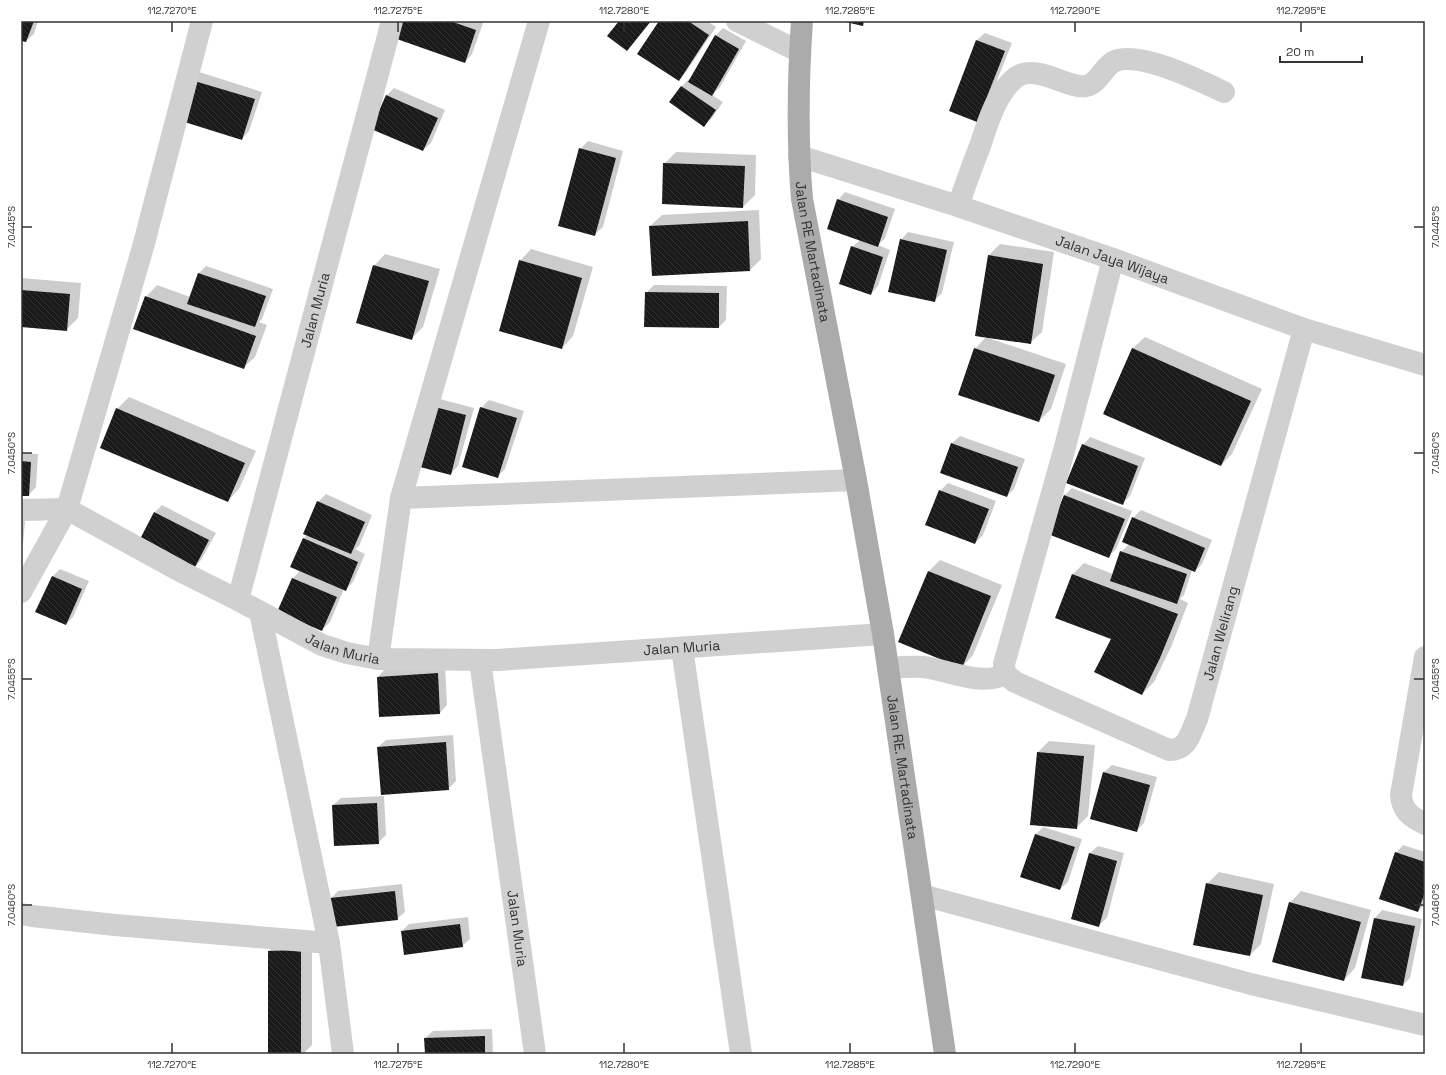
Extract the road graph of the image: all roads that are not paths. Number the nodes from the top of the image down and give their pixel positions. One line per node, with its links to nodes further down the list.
1 (202, 21): 15 (street)
2 (392, 21): 18 (street, Jalan Muria)
3 (539, 21): 14 (street)
4 (736, 21): 6 (street)
5 (802, 21): 6 (main road, Jalan RE Martadinata)
6 (800, 52): 8 (main road, Jalan RE Martadinata)
7 (1224, 92): 9 (street)
8 (798, 156): 9 (street, Jalan Jaya Wijaya); 13 (main road, Jalan RE Martadinata)
9 (958, 206): 10 (street, Jalan Jaya Wijaya)
10 (1113, 259): 11 (street, Jalan Jaya Wijaya); 26 (street)
11 (1304, 329): 12 (street, Jalan Jaya Wijaya); 26 (street, Jalan Welirang)
12 (1425, 365)
13 (856, 480): 14 (street); 20 (main road, Jalan RE. Martadinata)
14 (401, 498): 23 (street)
15 (67, 509): 16 (street); 17 (street); 18 (street, Jalan Muria)
16 (21, 510)
17 (21, 592)
18 (238, 600): 19 (street, Jalan Muria)
19 (260, 612): 23 (street, Jalan Muria); 30 (street)
20 (884, 634): 21 (street, Jalan Muria); 25 (main road, Jalan RE. Martadinata)
21 (682, 648): 24 (street, Jalan Muria); 34 (street)
22 (1425, 657): 27 (street)
23 (378, 659): 24 (street, Jalan Muria)
24 (480, 661): 33 (street, Jalan Muria)
25 (888, 668): 26 (street); 28 (main road, Jalan RE. Martadinata)
26 (1006, 674)
27 (1425, 824)
28 (922, 895): 31 (street); 35 (main road, Jalan RE. Martadinata)
29 (21, 914): 30 (street)
30 (329, 943): 32 (street)
31 (1425, 1025)
32 (343, 1054)
33 (535, 1054)
34 (741, 1054)
35 (945, 1054)

